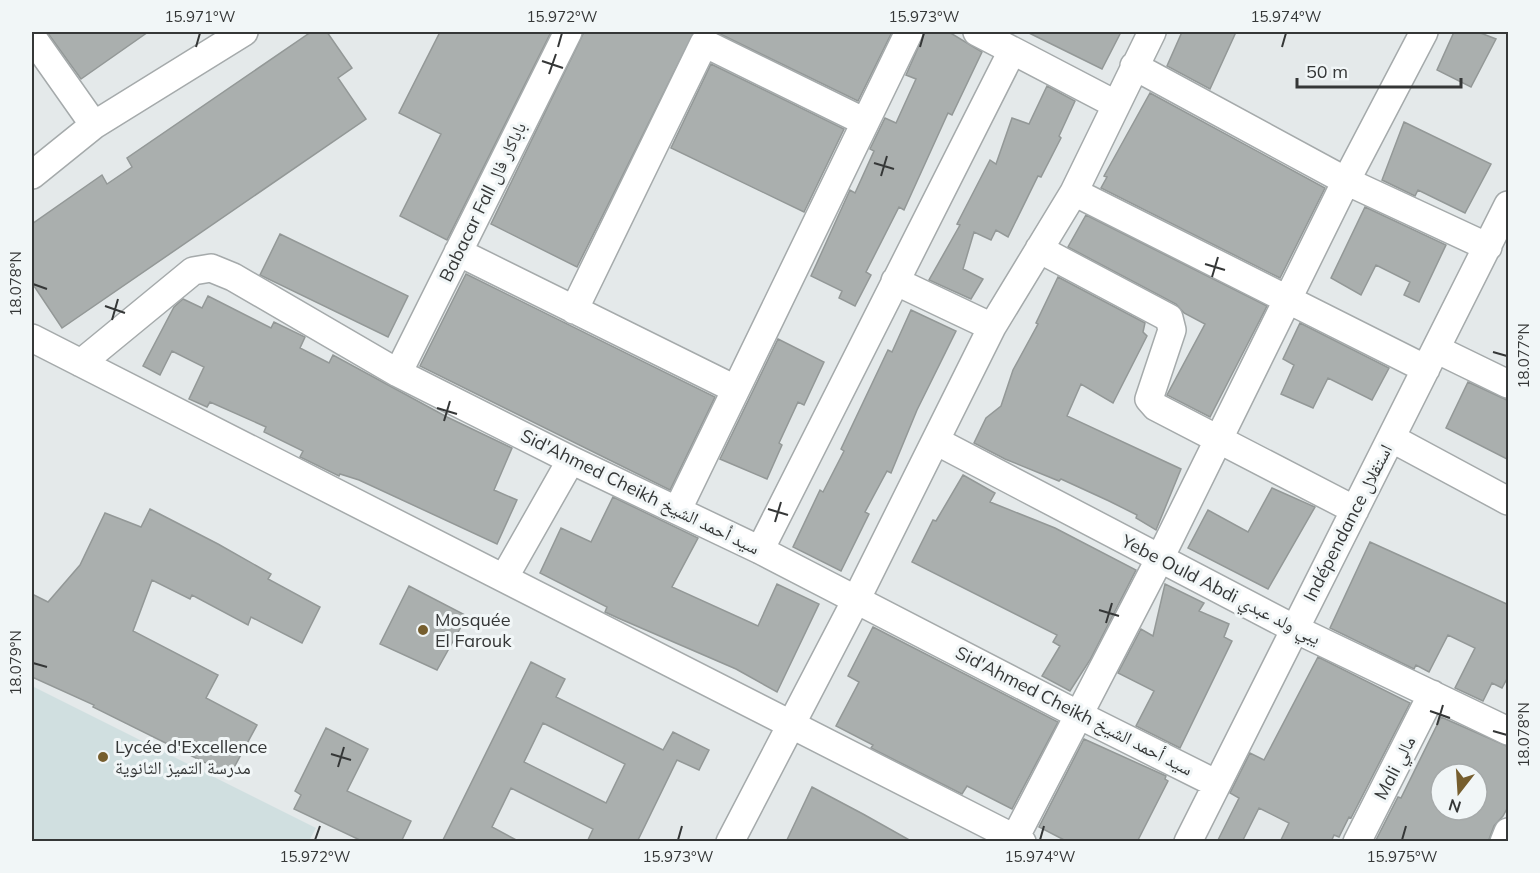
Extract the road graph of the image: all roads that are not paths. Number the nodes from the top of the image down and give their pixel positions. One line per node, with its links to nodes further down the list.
1 (244, 32): 12 (street)
2 (568, 32): 19 (street, Babacar Fall باباكار فال)
3 (909, 32): 11 (street)
4 (977, 32): 8 (street)
5 (1152, 32): 9 (street)
6 (1424, 32): 14 (street)
7 (32, 37): 12 (street)
8 (1012, 51): 10 (street); 20 (street)
9 (1134, 66): 10 (street); 14 (street)
10 (1115, 104): 15 (street)
11 (865, 122): 22 (street); 29 (street)
12 (94, 125): 13 (street)
13 (32, 176)
14 (1346, 181): 17 (street); 21 (street)
15 (1074, 192): 18 (street); 21 (street)
16 (1509, 206): 17 (street, Indépendance استقلال)
17 (1488, 247): 25 (street, Indépendance استقلال)
18 (1039, 249): 23 (street); 32 (street)
19 (458, 252): 22 (street); 27 (street, Babacar Fall باباكار فال)
20 (895, 281): 23 (street); 37 (street)
21 (1287, 299): 25 (street); 32 (street)
22 (574, 310): 29 (street)
23 (992, 327): 31 (street)
24 (32, 338): 26 (street)
25 (1431, 359): 28 (street); 30 (street, Indépendance استقلال)
26 (81, 363): 27 (street, Sid'Ahmed Cheikh سيد أحمد الشيخ); 39 (street)
27 (399, 373): 33 (street, Sid'Ahmed Cheikh سيد أحمد الشيخ)
28 (1509, 384)
29 (735, 389): 35 (street)
30 (1391, 438): 34 (street); 36 (street, Indépendance استقلال)
31 (936, 441): 38 (street, Yebe Ould Abdi يبي ولد عبدي); 40 (street)
32 (1217, 441): 36 (street); 38 (street)
33 (571, 460): 35 (street, Sid'Ahmed Cheikh سيد أحمد الشيخ); 39 (street)
34 (1509, 501)
35 (678, 509): 37 (street, Sid'Ahmed Cheikh سيد أحمد الشيخ)
36 (1355, 510): 41 (street, Indépendance استقلال)
37 (760, 550): 40 (street, Sid'Ahmed Cheikh سيد أحمد الشيخ)
38 (1160, 560): 41 (street, Yebe Ould Abdi يبي ولد عبدي); 43 (street)
39 (504, 578): 44 (street)
40 (856, 600): 43 (street, Sid'Ahmed Cheikh سيد أحمد الشيخ); 44 (street)
41 (1295, 628): 42 (street, Yebe Ould Abdi يبي ولد عبدي); 46 (street, Indépendance استقلال)
42 (1432, 694): 45 (street, Yebe Ould Abdi يبي ولد عبدي); 51 (street, Mali مالي)
43 (1079, 715): 46 (street, Sid'Ahmed Cheikh سيد أحمد الشيخ); 48 (street)
44 (791, 722): 48 (street); 49 (street)
45 (1509, 730)
46 (1217, 784): 50 (street, Indépendance استقلال)
47 (1509, 832): 52 (street)
48 (1019, 840)
49 (730, 842)
50 (1188, 842)
51 (1358, 842)
52 (1504, 842)

